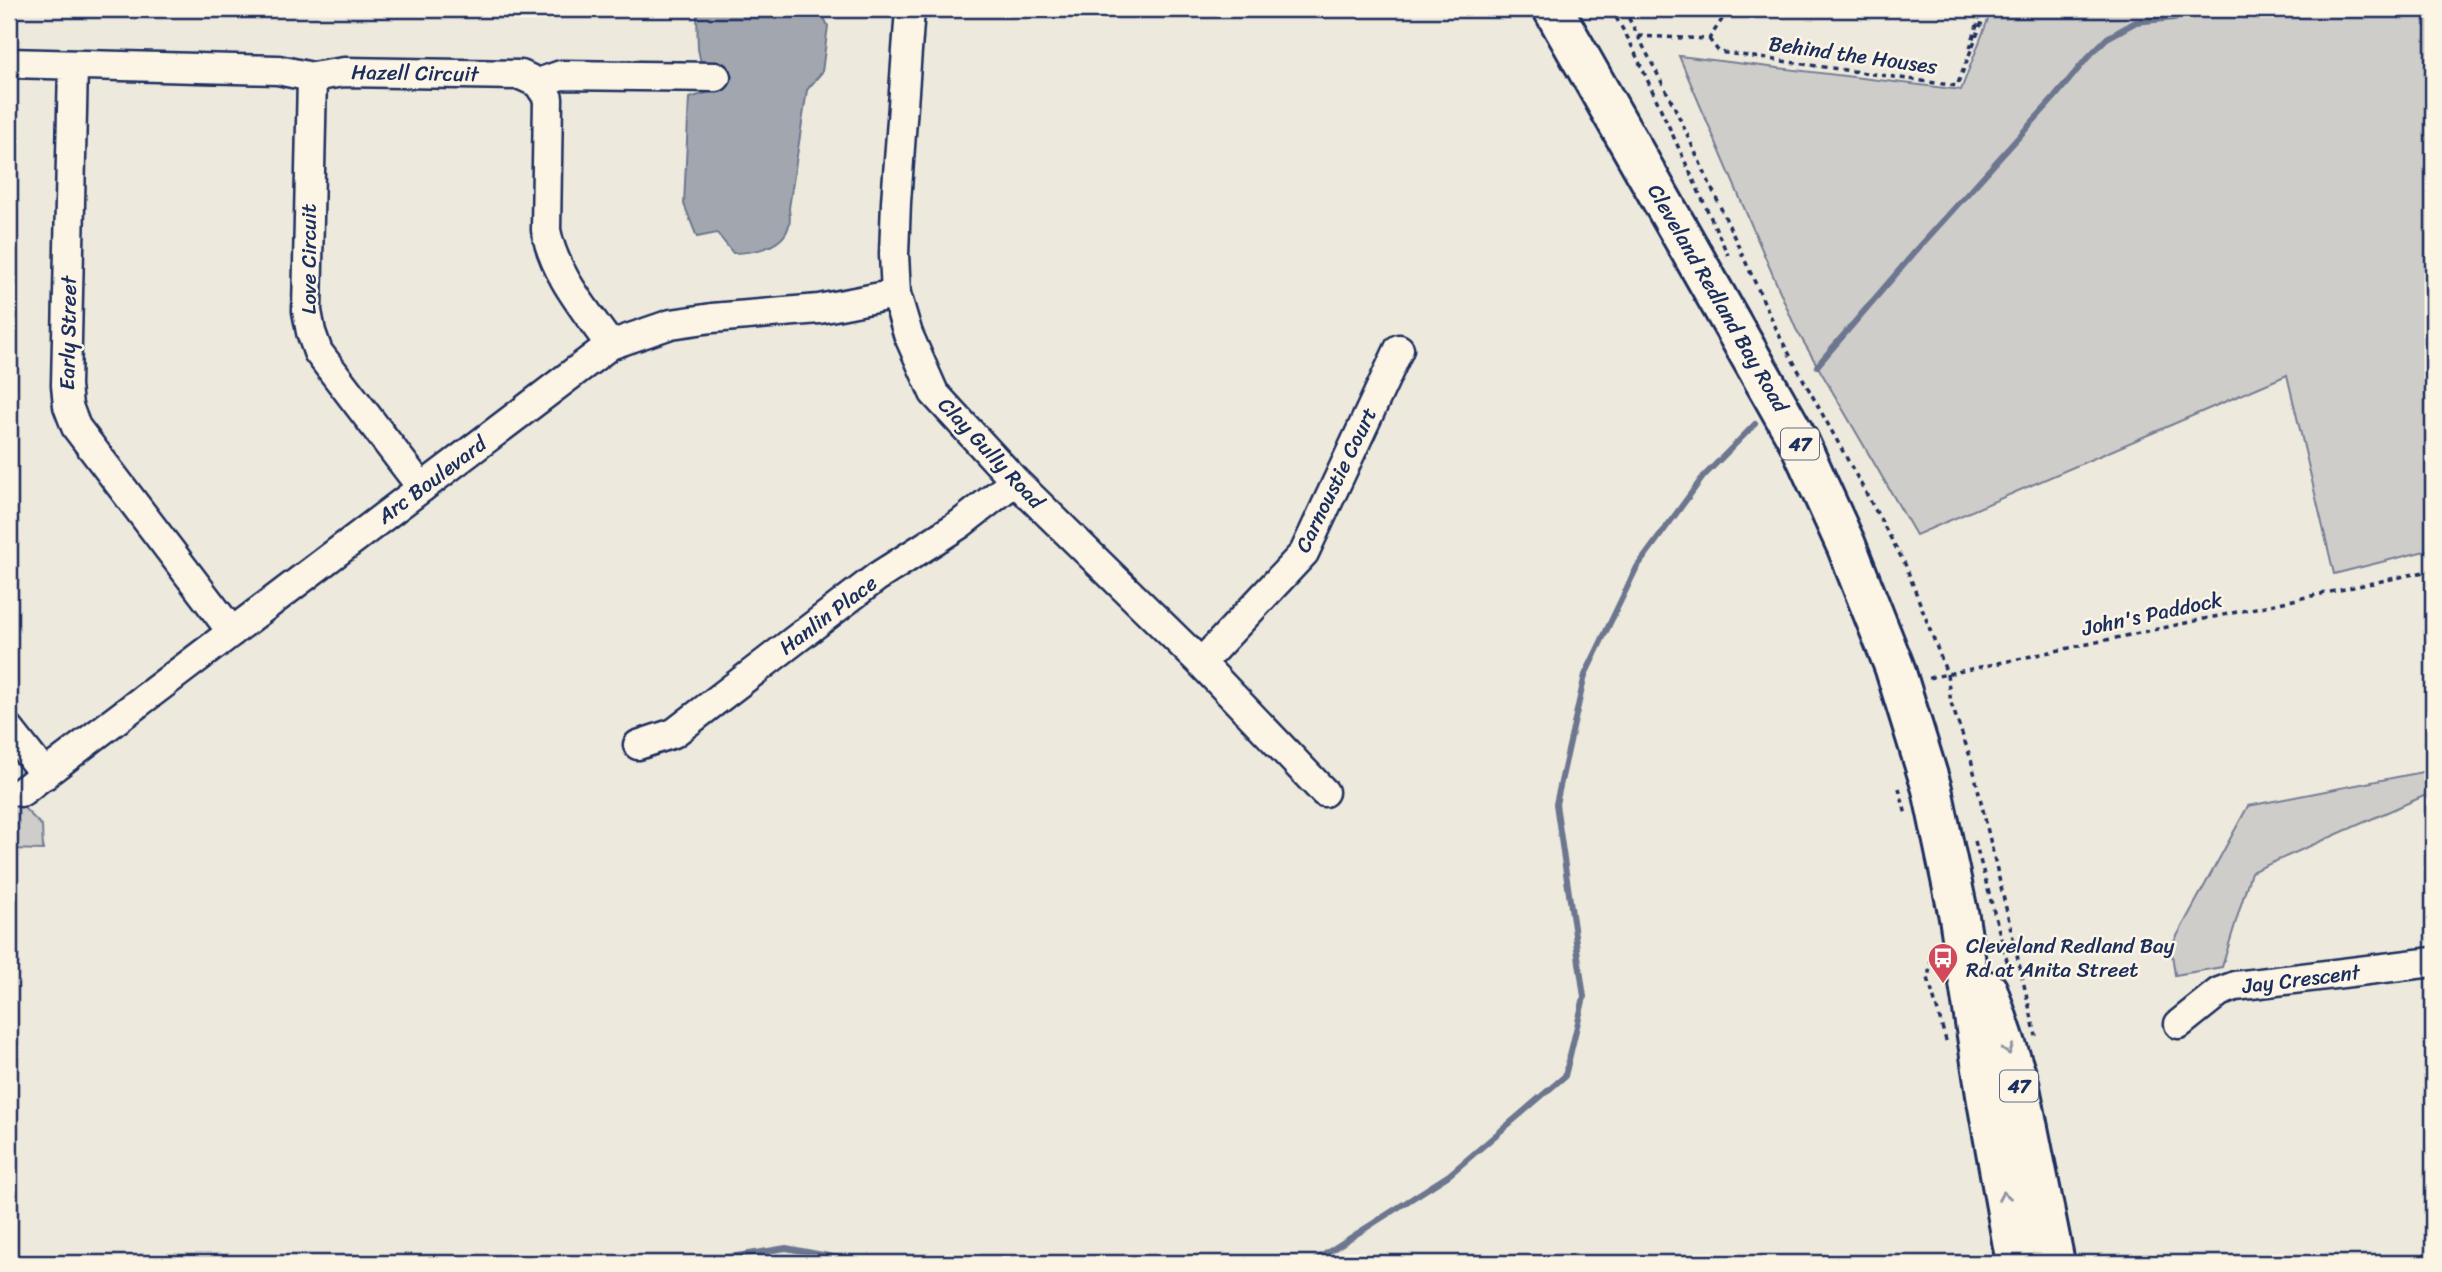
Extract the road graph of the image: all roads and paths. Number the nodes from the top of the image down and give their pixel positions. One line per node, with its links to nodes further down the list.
1 (911, 9): 14 (street, Clay Gully Road)
2 (1553, 9): 22 (highway, Cleveland Redland Bay Road / 47)
3 (1729, 9): 7 (path)
4 (1982, 9): 13 (path)
5 (1990, 9): 13 (path, Behind the Houses)
6 (1638, 36): 7 (path)
7 (1709, 39): 13 (path, Behind the Houses)
8 (9, 63): 9 (street, Hazell Circuit)
9 (73, 65): 10 (street, Hazell Circuit); 20 (street, Early Street)
10 (312, 77): 12 (street, Hazell Circuit); 18 (street, Love Circuit)
11 (716, 77): 12 (street)
12 (538, 83): 15 (street)
13 (1957, 86)
14 (896, 294): 15 (street, Arc Boulevard); 17 (street, Clay Gully Road)
15 (610, 345): 18 (street, Arc Boulevard)
16 (1398, 349): 21 (street, Carnoustie Court)
17 (1016, 481): 21 (street, Clay Gully Road); 24 (street, Hanlin Place)
18 (422, 488): 20 (street, Arc Boulevard)
19 (2433, 570): 22 (path, John's Paddock)
20 (232, 632): 25 (street, Arc Boulevard)
21 (1200, 663): 28 (street, Clay Gully Road)
22 (1900, 685): 30 (highway, Cleveland Redland Bay Road / 47)
23 (9, 729): 25 (street)
24 (638, 745)
25 (45, 775): 27 (street, Arc Boulevard)
26 (1897, 778): 29 (path)
27 (22, 792)
28 (1324, 792)
29 (1906, 817)
30 (1959, 917): 35 (highway, Cleveland Redland Bay Road / 47, one-way to 30); 36 (highway, Cleveland Redland Bay Road / 47, one-way to 36)
31 (1933, 946): 34 (path)
32 (2433, 962): 33 (street, Jay Crescent)
33 (2179, 1024)
34 (1948, 1048)
35 (2016, 1263)
36 (2054, 1263)

